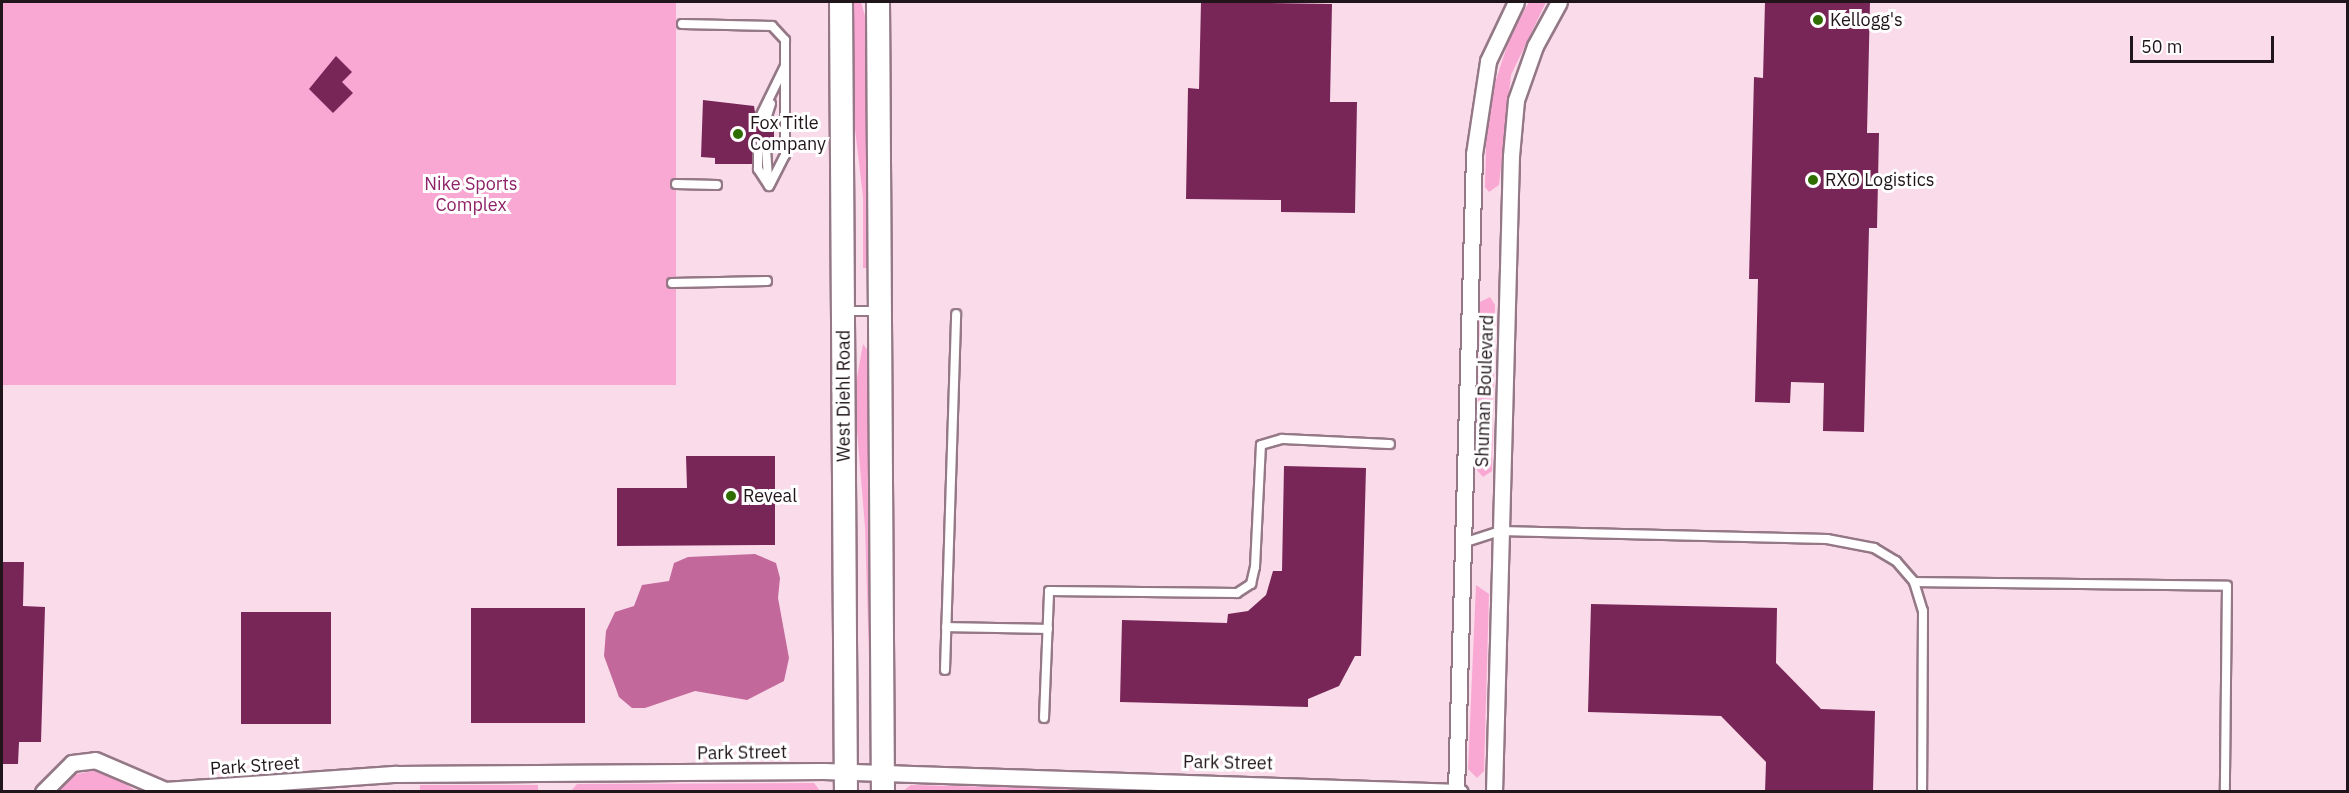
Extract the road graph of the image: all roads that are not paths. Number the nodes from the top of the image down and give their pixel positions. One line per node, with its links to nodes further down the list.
1 (841, 2): 13 (street, West Diehl Road)
2 (878, 2): 14 (street, West Diehl Road)
3 (1516, 2): 18 (street, Shuman Boulevard)
4 (1559, 2): 17 (street, Shuman Boulevard)
5 (681, 24): 6 (lane)
6 (787, 63): 7 (lane); 8 (lane)
7 (763, 119)
8 (762, 149)
9 (676, 184): 10 (lane)
10 (717, 185)
11 (767, 281): 12 (lane)
12 (672, 282)
13 (843, 311): 14 (lane); 24 (street, West Diehl Road)
14 (880, 311): 25 (street, West Diehl Road)
15 (956, 314): 20 (lane)
16 (1390, 444): 21 (lane)
17 (1500, 531): 18 (lane); 19 (lane); 29 (street, Shuman Boulevard)
18 (1463, 543): 27 (street, Shuman Boulevard)
19 (1914, 582): 30 (lane); 31 (lane)
20 (946, 627): 21 (lane); 22 (lane)
21 (1047, 629): 23 (lane)
22 (945, 670)
23 (1044, 717)
24 (846, 782): 25 (street, Park Street); 28 (street, Park Street)
25 (883, 783): 26 (street, Park Street)
26 (1212, 787): 27 (street, Park Street)
27 (1458, 791)
28 (43, 792)
29 (1494, 792)
30 (1922, 792)
31 (2225, 792)

